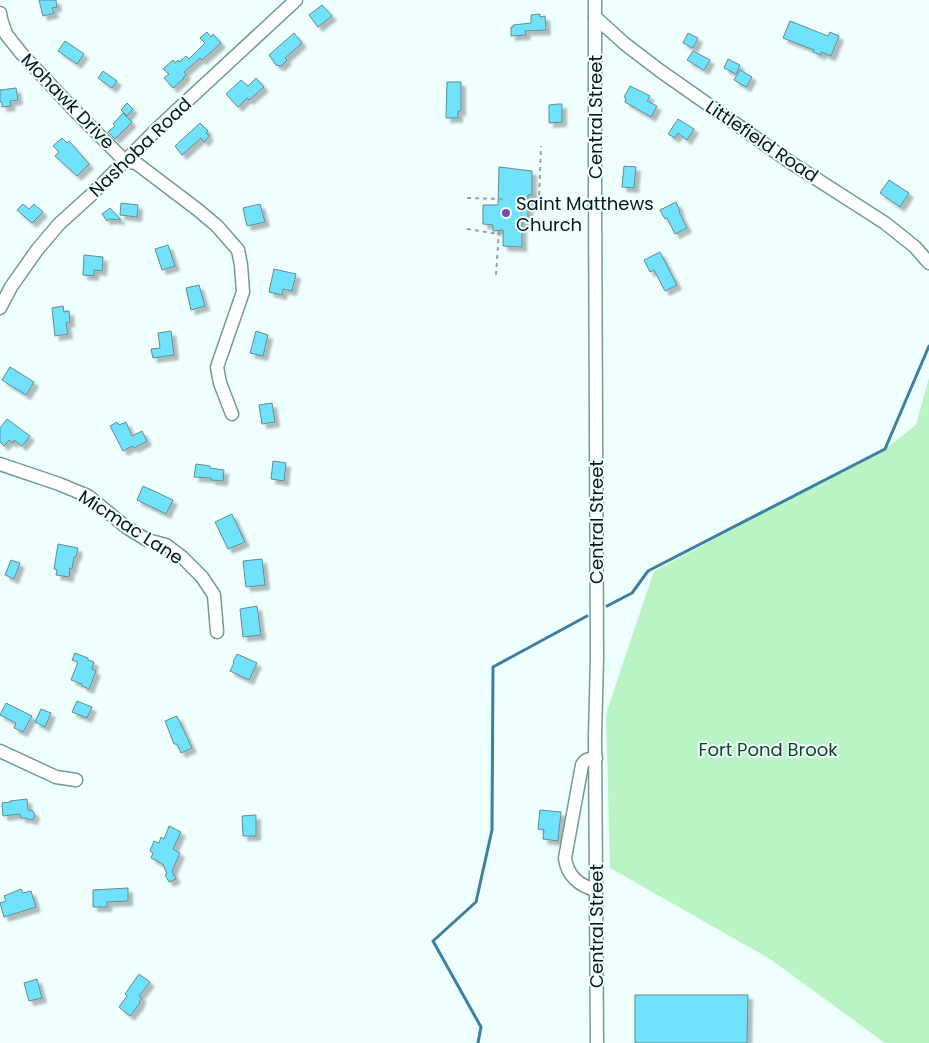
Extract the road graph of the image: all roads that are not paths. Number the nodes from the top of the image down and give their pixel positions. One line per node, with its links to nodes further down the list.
1 (296, 0): 5 (street, Nashoba Road)
2 (595, 0): 4 (street, Central Street)
3 (0, 12): 5 (street, Mohawk Drive)
4 (595, 17): 6 (street, Littlefield Road); 12 (street, Central Street)
5 (125, 161): 7 (street, Nashoba Road); 8 (street, Mohawk Drive)
6 (929, 263)
7 (0, 308)
8 (232, 414)
9 (0, 464): 10 (street, Micmac Lane)
10 (217, 632)
11 (0, 751): 13 (street)
12 (596, 758): 14 (street, Central Street); 14 (street)
13 (76, 780)
14 (596, 890): 15 (street, Central Street)
15 (597, 1043)

